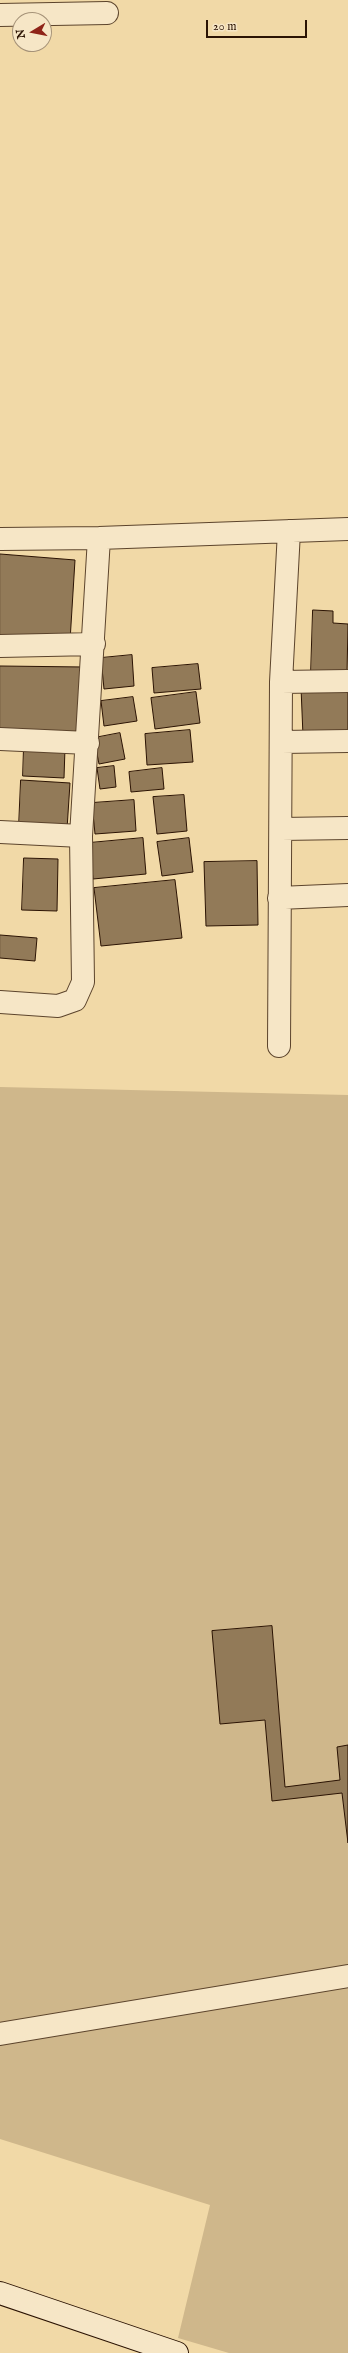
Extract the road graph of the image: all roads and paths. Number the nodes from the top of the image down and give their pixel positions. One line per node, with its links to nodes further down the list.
1 (107, 13): 2 (street)
2 (0, 15)
3 (348, 529): 4 (street)
4 (289, 531): 5 (street); 10 (street)
5 (99, 538): 6 (street); 7 (street)
6 (0, 539)
7 (94, 644): 8 (street); 14 (street)
8 (0, 646)
9 (348, 681): 10 (street)
10 (281, 682): 13 (street)
11 (0, 739): 14 (street)
12 (348, 741): 13 (street)
13 (282, 742): 16 (street)
14 (88, 743): 18 (street)
15 (348, 828): 16 (street)
16 (281, 829): 20 (street)
17 (0, 832): 18 (street)
18 (81, 836): 21 (street)
19 (348, 895): 20 (street)
20 (279, 898): 22 (street)
21 (0, 1002)
22 (279, 1046)
23 (348, 1976): 24 (street)
24 (0, 2034)
25 (0, 2294): 26 (street)
26 (178, 2353)

